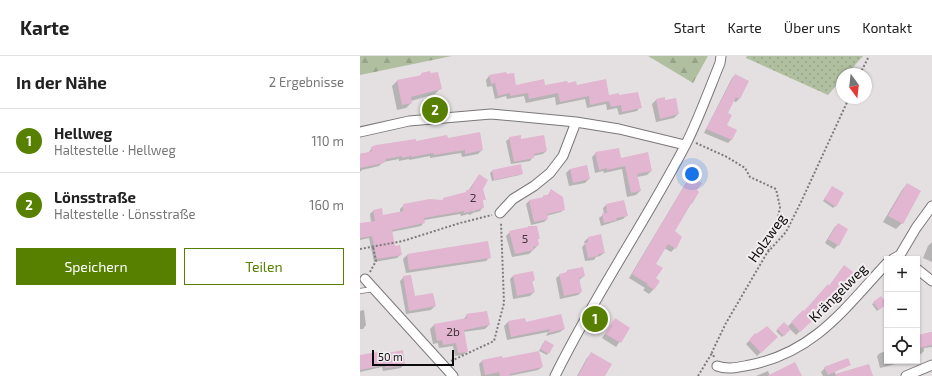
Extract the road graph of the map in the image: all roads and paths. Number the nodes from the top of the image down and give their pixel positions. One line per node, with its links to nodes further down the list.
1 (721, 56): 7 (street)
2 (869, 56): 3 (path)
3 (863, 68)
4 (846, 104): 12 (path, Holzweg)
5 (576, 122): 6 (street); 7 (street); 9 (street)
6 (360, 132)
7 (687, 142): 12 (path); 25 (street)
8 (932, 206): 13 (street)
9 (500, 212): 10 (path); 21 (path)
10 (373, 247): 11 (path); 16 (path)
11 (360, 249)
12 (767, 253): 20 (path, Holzweg)
13 (901, 256)
14 (884, 266): 23 (street, Krängelweg)
15 (920, 271): 17 (street)
16 (365, 280): 18 (street)
17 (932, 281)
18 (374, 289): 19 (lane); 21 (street)
19 (360, 291)
20 (712, 352): 23 (path); 26 (path, Holzweg)
21 (443, 365): 24 (street)
22 (932, 365): 27 (street)
23 (717, 366)
24 (453, 376)
25 (555, 376)
26 (698, 376)
27 (906, 376)

